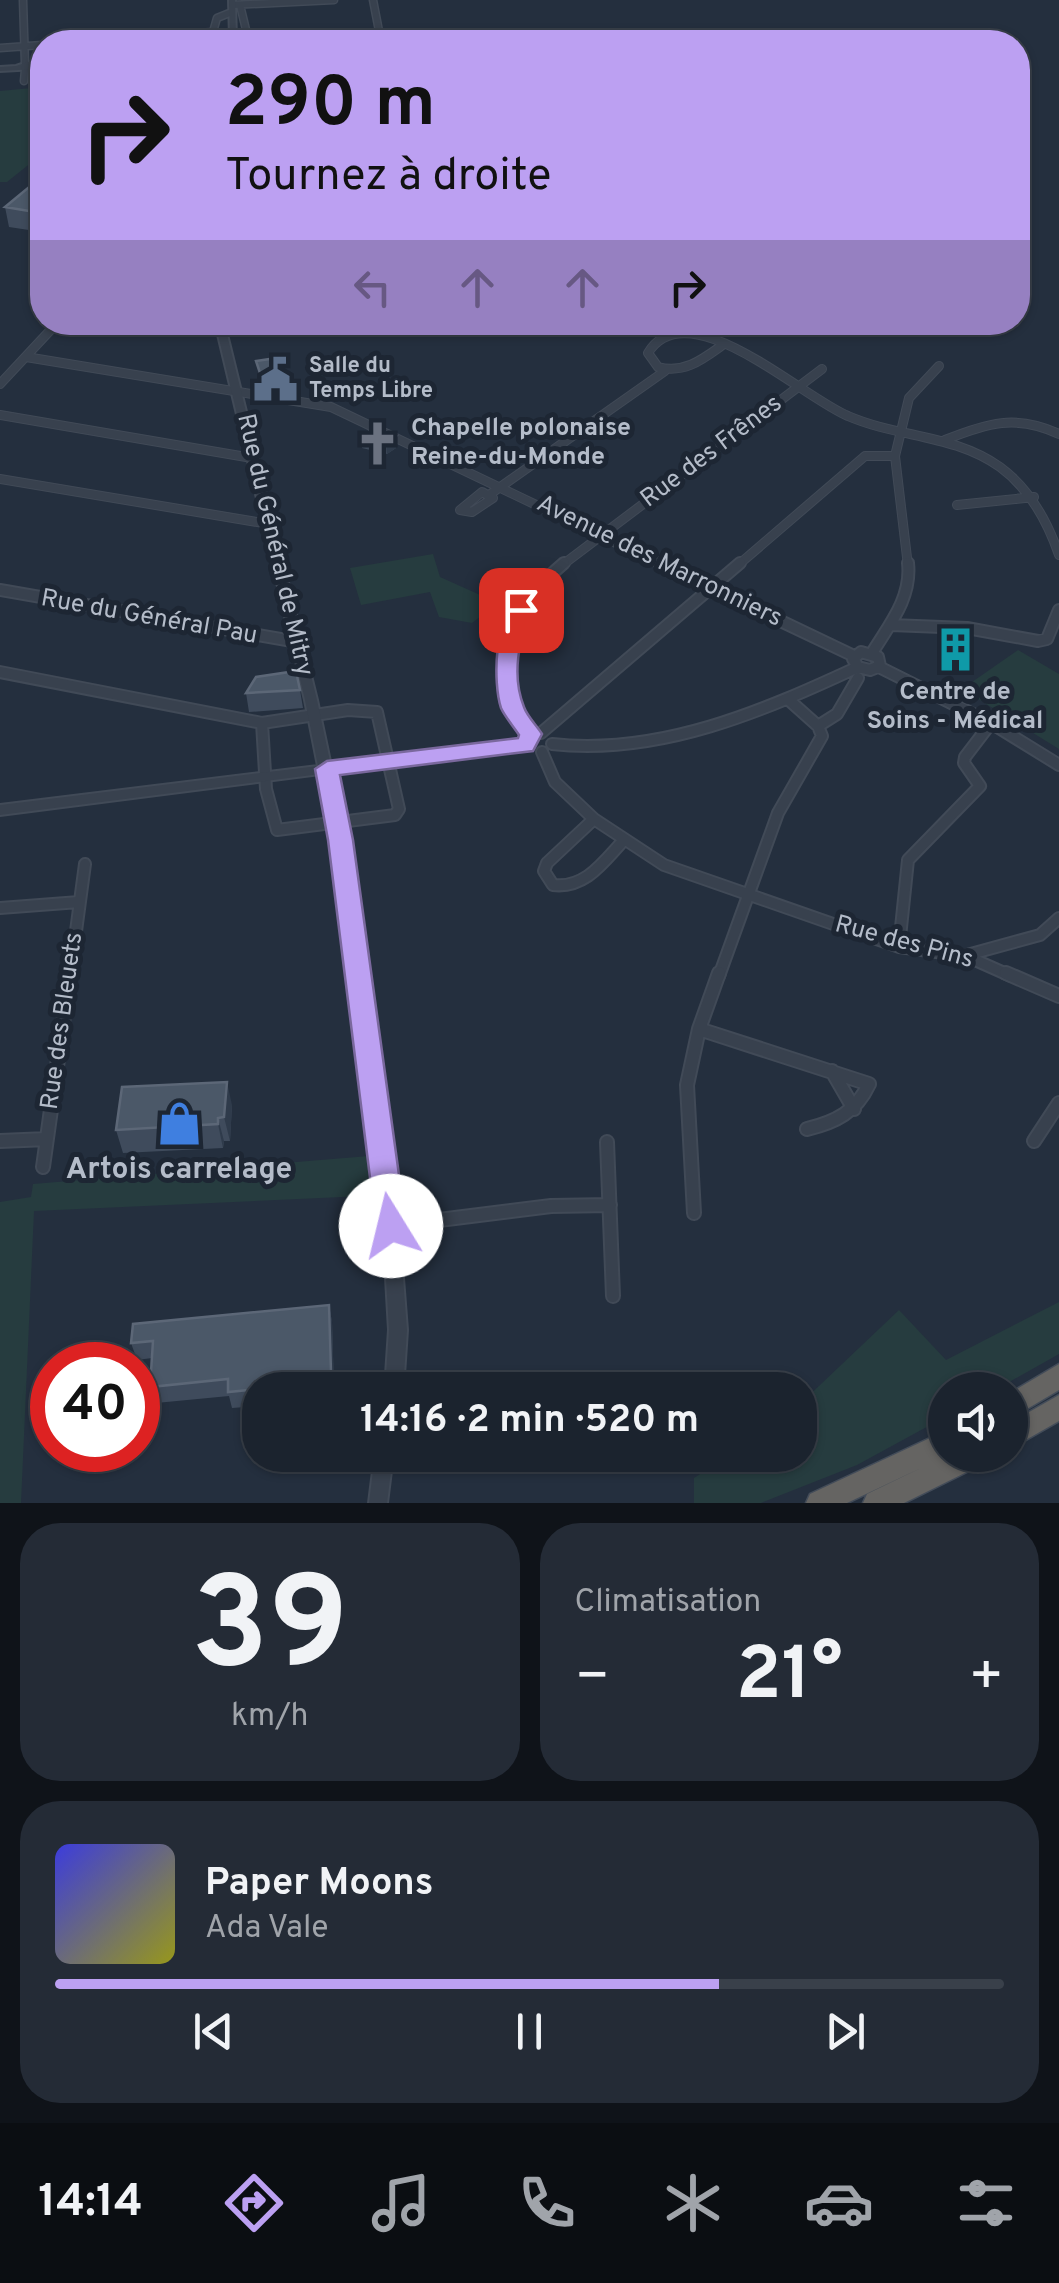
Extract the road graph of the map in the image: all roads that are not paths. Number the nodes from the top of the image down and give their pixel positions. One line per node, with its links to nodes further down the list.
1 (23, 0): 7 (street)
2 (334, 0): 4 (street)
3 (373, 0): 6 (street)
4 (234, 9): 5 (street)
5 (214, 30)
6 (380, 30)
7 (25, 46): 8 (street); 9 (street); 10 (street)
8 (30, 46)
9 (0, 48)
10 (28, 67): 11 (street); 12 (street)
11 (0, 69)
12 (24, 81)
13 (46, 335): 18 (street)
14 (223, 335): 24 (street, Rue du Général de Mitry)
15 (666, 335): 21 (street)
16 (699, 335): 17 (street)
17 (724, 344): 21 (street); 23 (street)
18 (26, 357): 22 (street); 24 (street, Avenue des Marronniers)
19 (939, 366): 26 (street)
20 (822, 369): 23 (street, Rue des Frênes)
21 (665, 370): 32 (street)
22 (0, 384)
23 (798, 388): 26 (street); 37 (street, Rue des Frênes)
24 (238, 392): 30 (street, Rue du Général de Mitry); 32 (street, Avenue des Marronniers)
25 (0, 415): 30 (street)
26 (901, 431): 28 (street); 29 (street)
27 (1059, 434): 28 (street)
28 (945, 440): 34 (street)
29 (895, 456): 39 (street); 42 (street)
30 (252, 458): 36 (street, Rue du Général de Mitry)
31 (0, 478): 36 (street)
32 (501, 486): 33 (street); 37 (street, Avenue des Marronniers)
33 (489, 495)
34 (1034, 497): 35 (street); 38 (street)
35 (957, 505)
36 (269, 524): 43 (street, Rue du Général de Mitry)
37 (602, 536): 39 (street, Avenue des Marronniers); 53 (street, Rue des Frênes)
38 (1059, 555)
39 (712, 587): 46 (street, Avenue des Marronniers); 53 (street)
40 (0, 590): 43 (street, Rue du Général Pau)
41 (1059, 610): 42 (street)
42 (890, 625): 44 (street)
43 (298, 642): 49 (street, Rue du Général de Mitry)
44 (872, 653): 45 (street); 46 (street)
45 (880, 666): 46 (street); 51 (street)
46 (857, 667): 48 (street); 52 (street)
47 (0, 672): 50 (street)
48 (790, 701): 52 (street); 54 (street)
49 (314, 714): 50 (street); 55 (street); 57 (street, Rue du Général de Mitry)
50 (262, 723): 58 (street)
51 (991, 723): 56 (street); 68 (street)
52 (818, 726): 64 (street)
53 (532, 738): 54 (street); 54 (street, Rue des Frênes); 55 (street)
54 (547, 748): 60 (street, Rue des Pins)
55 (388, 761): 57 (street); 61 (street)
56 (1059, 764)
57 (327, 769): 58 (street); 61 (street, Rue du Général de Mitry)
58 (265, 776): 59 (street); 61 (street)
59 (0, 810)
60 (594, 819): 62 (street, Rue des Pins); 62 (street)
61 (338, 823): 83 (street, Rue du Général de Mitry)
62 (624, 840): 64 (street, Rue des Pins)
63 (84, 864): 65 (street, Rue des Bleuets)
64 (748, 894): 68 (street, Rue des Pins); 71 (street)
65 (79, 902): 66 (street, Rue des Bleuets); 76 (street, Rue des Bleuets)
66 (0, 908)
67 (1059, 918): 69 (street)
68 (899, 947): 69 (street, Rue des Pins)
69 (966, 956): 70 (street, Rue des Pins)
70 (1059, 996)
71 (699, 1029): 72 (street); 82 (street)
72 (832, 1072): 74 (street); 74 (street)
73 (1059, 1103): 78 (street)
74 (854, 1110): 75 (street)
75 (807, 1130)
76 (46, 1139): 77 (street, Rue des Bleuets); 80 (street, Rue des Bleuets)
77 (0, 1141)
78 (1034, 1141)
79 (607, 1142): 81 (street)
80 (43, 1166)
81 (610, 1205): 83 (street); 84 (street)
82 (694, 1213)
83 (391, 1226): 85 (street, Rue du Général de Mitry)
84 (614, 1296)
85 (395, 1372)
86 (1059, 1376): 87 (highway)
87 (1028, 1396)
88 (1059, 1407): 89 (highway)
89 (1028, 1426)
90 (928, 1451): 94 (highway)
91 (382, 1472): 93 (street)
92 (939, 1472): 95 (highway)
93 (378, 1503)
94 (820, 1503)
95 (876, 1503)

